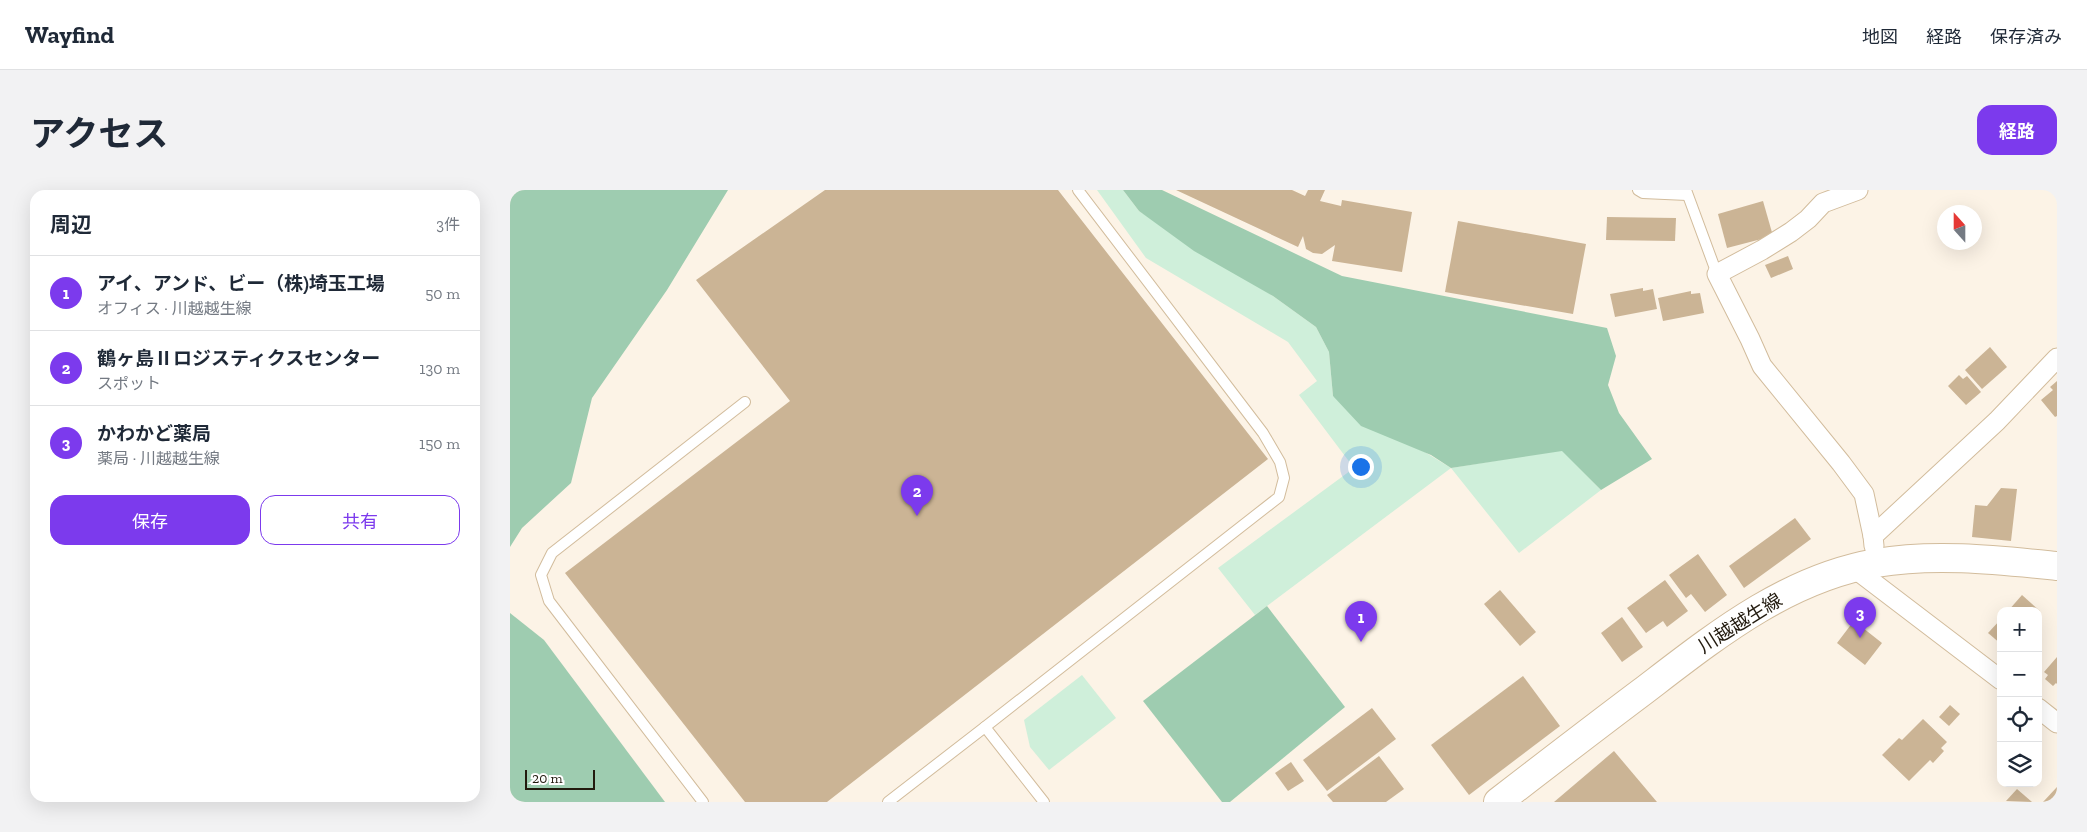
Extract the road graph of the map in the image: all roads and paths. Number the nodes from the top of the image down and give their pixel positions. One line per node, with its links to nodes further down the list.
1 (1078, 190): 14 (lane)
2 (1638, 190): 4 (lane)
3 (1858, 190): 5 (street)
4 (1687, 193): 5 (lane)
5 (1716, 274): 8 (street)
6 (2057, 358): 8 (street)
7 (745, 402): 15 (lane)
8 (1873, 536): 9 (street)
9 (1865, 566): 10 (main road, 川越越生線); 11 (street); 18 (main road, 川越越生線)
10 (2057, 566)
11 (1997, 677)
12 (2042, 711): 13 (street)
13 (2057, 723)
14 (985, 727): 16 (lane); 17 (lane)
15 (703, 802)
16 (888, 802)
17 (1044, 802)
18 (1498, 802)

